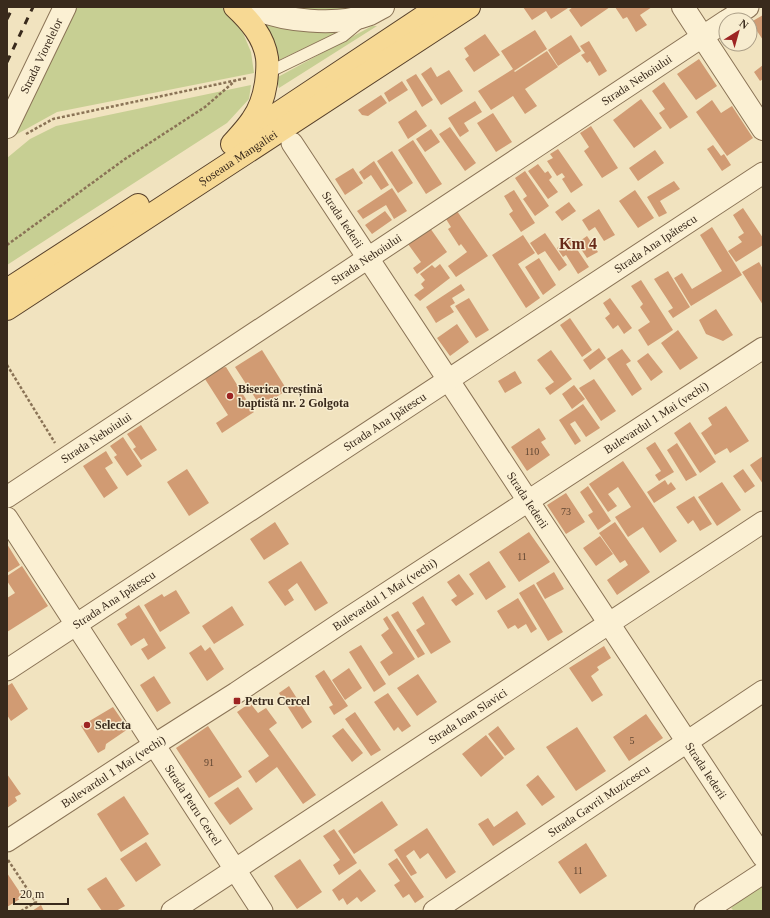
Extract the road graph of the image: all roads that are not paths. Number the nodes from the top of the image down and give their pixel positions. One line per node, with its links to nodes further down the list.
1 (65, 7): 12 (street, Strada Viorelelor)
2 (235, 7): 10 (main road)
3 (251, 7): 7 (street)
4 (438, 7): 14 (main road, Șoseaua Mangaliei)
5 (468, 7): 17 (main road, Șoseaua Mangaliei)
6 (683, 7): 9 (street)
7 (376, 11): 10 (lane)
8 (718, 27): 9 (street, Strada Nehoiului)
9 (703, 37): 11 (street); 16 (street, Strada Nehoiului)
10 (267, 73): 14 (main road)
11 (763, 129)
12 (16, 131)
13 (292, 143): 16 (street, Strada Iederii)
14 (232, 144): 17 (main road, Șoseaua Mangaliei)
15 (763, 173): 21 (street, Strada Ana Ipătescu)
16 (368, 258): 21 (street, Strada Iederii); 22 (street, Strada Nehoiului)
17 (39, 279): 18 (main road, Șoseaua Mangaliei); 19 (main road, Șoseaua Mangaliei)
18 (7, 290)
19 (7, 309)
20 (763, 348): 23 (street, Bulevardul 1 Mai (vechi))
21 (448, 380): 23 (street, Strada Iederii); 27 (street, Strada Ana Ipătescu)
22 (7, 497)
23 (528, 501): 26 (street, Strada Iederii); 31 (street, Bulevardul 1 Mai (vechi))
24 (7, 518): 27 (street, Strada Petru Cercel)
25 (763, 522): 26 (street, Strada Ioan Slavici)
26 (609, 623): 30 (street, Strada Iederii); 34 (street, Strada Ioan Slavici)
27 (76, 624): 28 (street, Strada Ana Ipătescu); 31 (street, Strada Petru Cercel)
28 (7, 670)
29 (763, 691): 30 (street, Strada Gavril Muzicescu)
30 (687, 742): 33 (street, Strada Iederii); 38 (street, Strada Gavril Muzicescu)
31 (154, 745): 32 (street, Bulevardul 1 Mai (vechi)); 34 (street, Strada Petru Cercel)
32 (7, 841)
33 (763, 857)
34 (235, 870): 36 (street, Strada Ioan Slavici); 37 (street, Strada Petru Cercel)
35 (763, 873): 39 (street)
36 (172, 911)
37 (262, 911)
38 (434, 911)
39 (705, 911)

